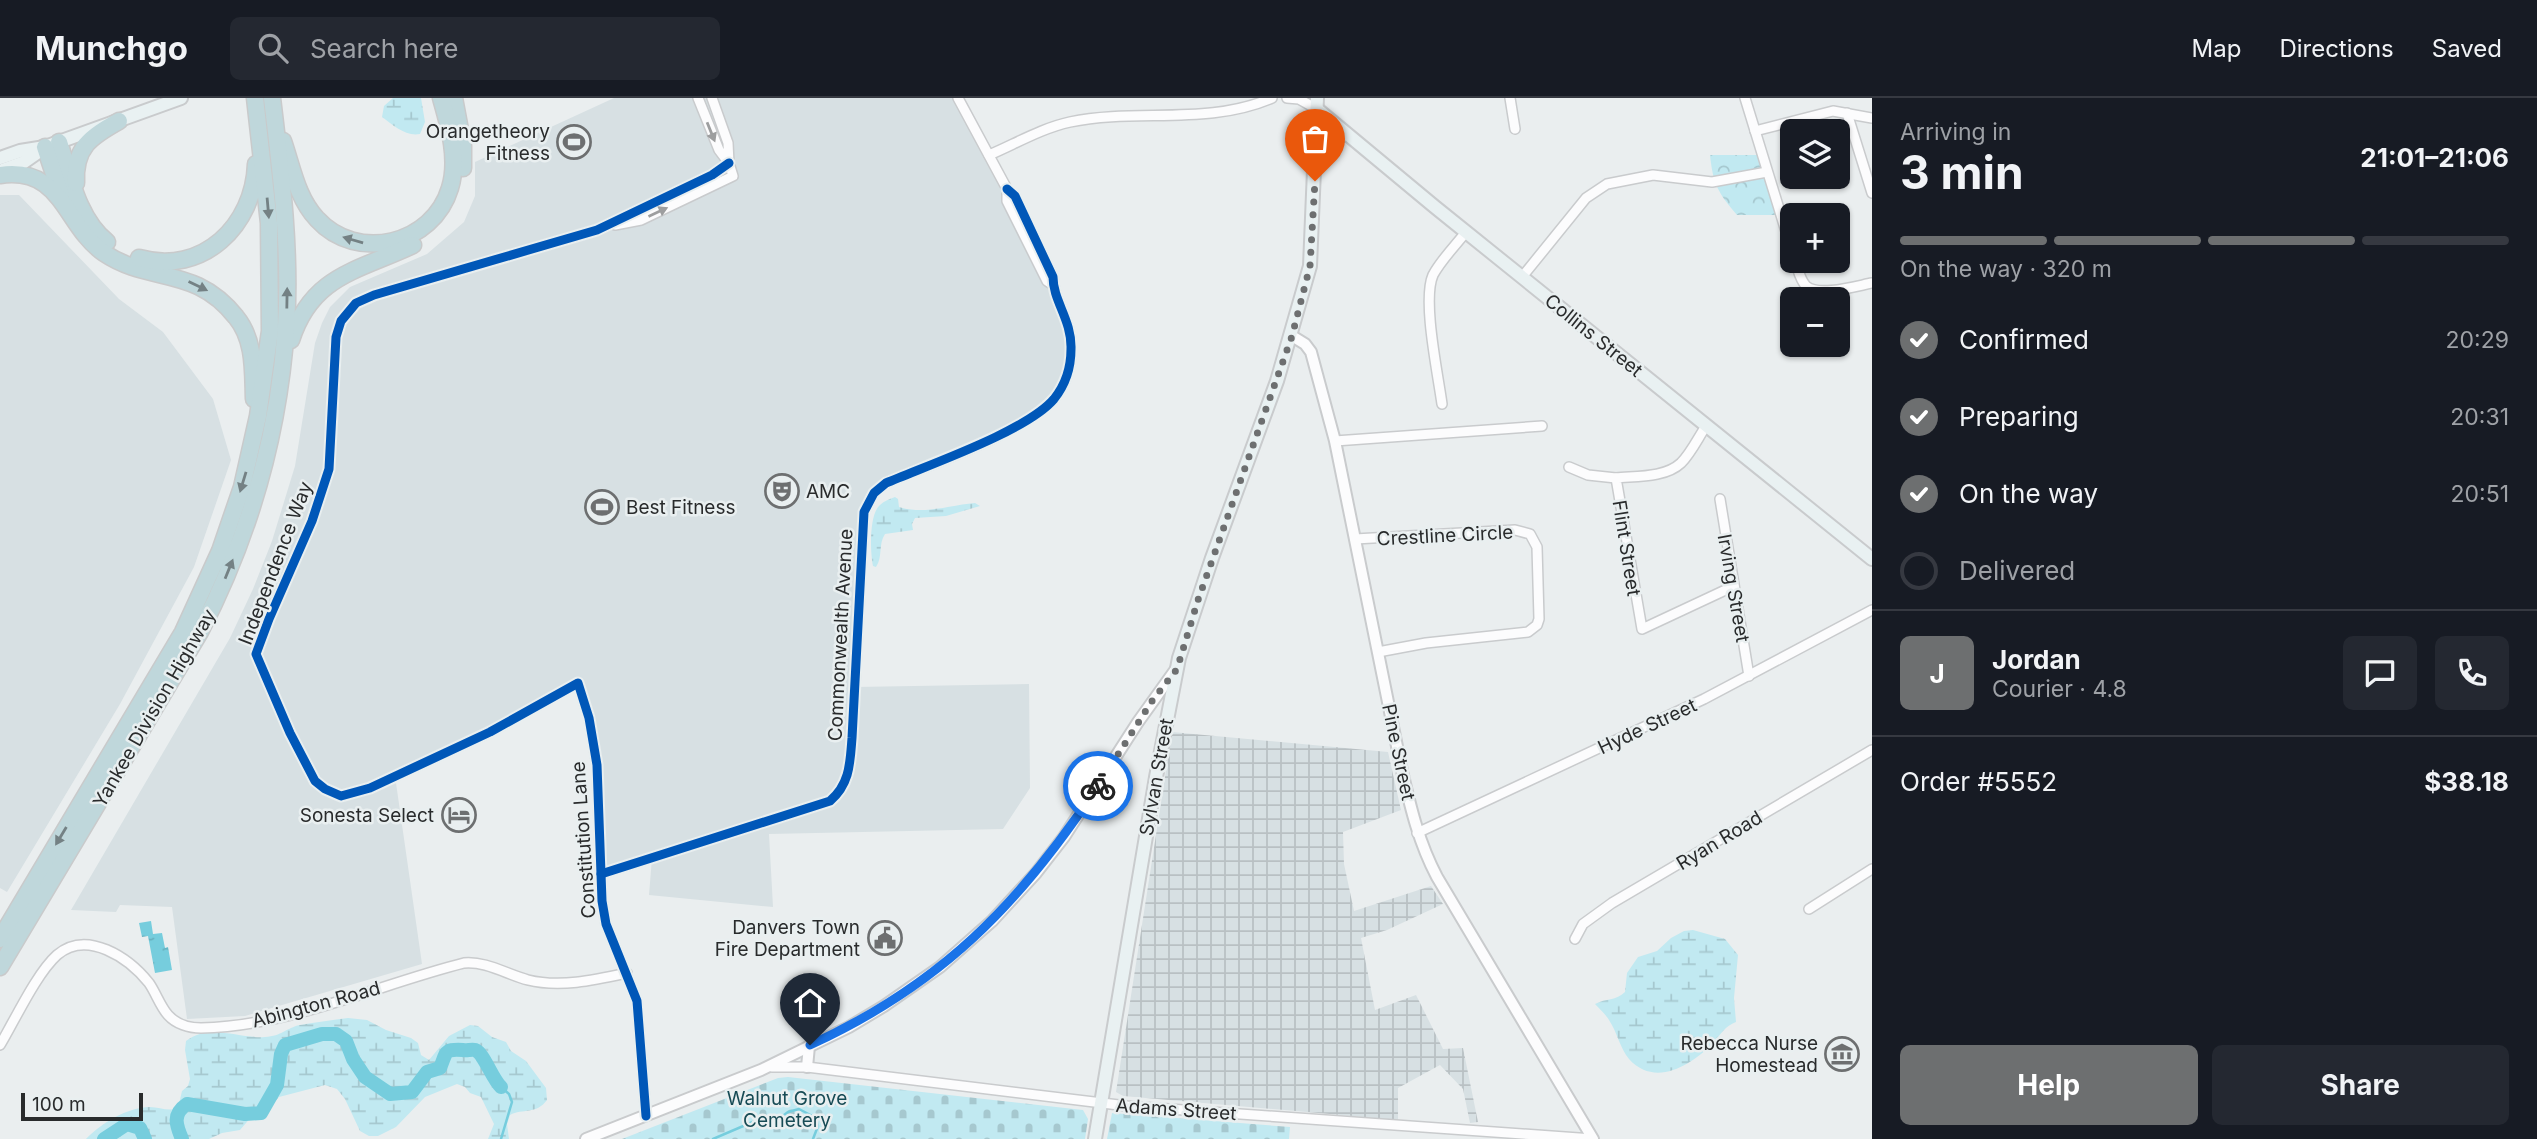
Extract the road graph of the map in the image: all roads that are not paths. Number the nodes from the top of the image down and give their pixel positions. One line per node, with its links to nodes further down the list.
1 (181, 98): 17 (main road)
2 (255, 98): 15 (highway, Yankee Division Highway)
3 (441, 98): 13 (highway, one-way to 13)
4 (454, 98): 37 (highway)
5 (698, 98): 25 (street, Independence Way, one-way to 25)
6 (712, 98): 25 (street, Independence Way)
7 (958, 98): 23 (street, Commonwealth Avenue)
8 (1272, 98): 23 (street)
9 (1287, 98): 12 (street)
10 (1510, 98): 18 (street)
11 (1745, 98): 19 (street)
12 (1317, 104): 20 (main road, Collins Street); 22 (main road, Sylvan Street)
13 (272, 105): 37 (highway, Yankee Division Highway, one-way to 13)
14 (1847, 113): 16 (street); 19 (street); 28 (street)
15 (257, 116): 29 (highway); 41 (highway, Yankee Division Highway, one-way to 41)
16 (1872, 118)
17 (119, 121): 21 (main road); 29 (highway)
18 (1514, 129)
19 (1755, 131): 26 (street)
20 (1346, 134): 22 (main road); 32 (main road, Collins Street)
21 (52, 145): 24 (main road); 27 (main road); 29 (highway)
22 (1316, 148): 36 (main road, Sylvan Street)
23 (989, 155): 57 (street, Commonwealth Avenue)
24 (0, 158)
25 (729, 163): 31 (street, Independence Way); 31 (street, Independence Way, one-way to 25)
26 (1767, 172): 30 (street); 34 (street)
27 (0, 173): 29 (highway)
28 (1872, 193)
29 (73, 205): 41 (highway, one-way to 41)
30 (1780, 213)
31 (606, 226): 53 (street, Independence Way)
32 (1466, 232): 34 (main road, Collins Street); 38 (street)
33 (1800, 273): 35 (street)
34 (1522, 277): 40 (main road, Collins Street)
35 (1872, 283)
36 (1292, 336): 42 (street, Pine Street); 51 (main road, Sylvan Street)
37 (282, 366): 61 (highway, Yankee Division Highway, one-way to 37)
38 (1442, 404)
39 (1542, 426): 42 (street)
40 (1706, 426): 44 (street, Flint Street); 47 (main road, Collins Street)
41 (255, 434): 59 (highway, Yankee Division Highway, one-way to 59)
42 (1335, 441): 46 (street, Pine Street)
43 (1569, 467): 44 (street)
44 (1616, 478): 48 (street, Flint Street)
45 (1720, 499): 48 (street, Irving Street)
46 (1355, 539): 50 (street, Pine Street); 50 (street, Crestline Circle)
47 (1872, 559)
48 (1734, 586): 52 (street, Irving Street)
49 (1872, 610): 52 (street, Hyde Street)
50 (1378, 652): 55 (street, Pine Street)
51 (1177, 669): 64 (street); 67 (main road, Sylvan Street)
52 (1749, 676): 55 (street, Hyde Street)
53 (578, 683): 57 (street, Constitution Lane)
54 (1872, 750): 60 (street, Ryan Road)
55 (1417, 833): 73 (street, Pine Street)
56 (1872, 869): 58 (street)
57 (601, 874): 62 (street, Constitution Lane)
58 (1809, 909)
59 (0, 939)
60 (1575, 939)
61 (0, 967)
62 (627, 973): 63 (street, Abington Road); 68 (street, Constitution Lane)
63 (0, 1045)
64 (808, 1046): 65 (street); 66 (street)
65 (807, 1068): 66 (street, Adams Street); 67 (street, Adams Street)
66 (761, 1070): 68 (street)
67 (1101, 1103): 72 (main road, Sylvan Street); 73 (street, Adams Street)
68 (646, 1116): 69 (street)
69 (617, 1127): 70 (street); 71 (street)
70 (586, 1139)
71 (600, 1139)
72 (1095, 1139)
73 (1593, 1139)

